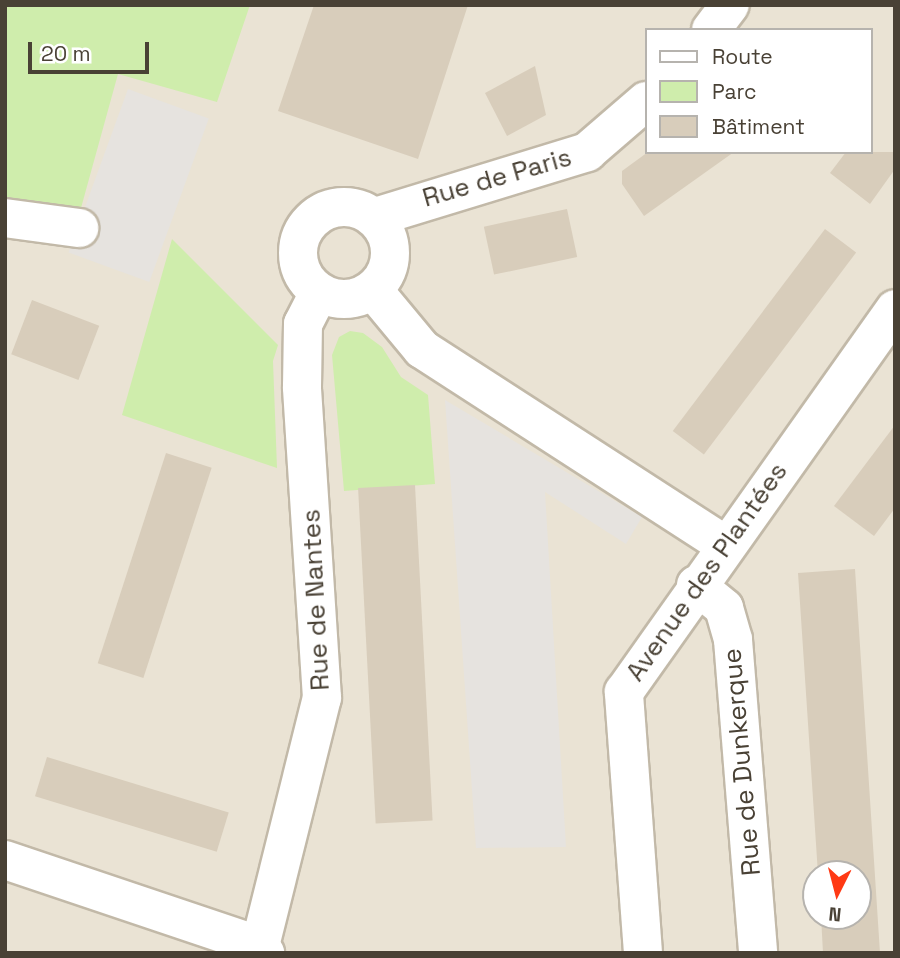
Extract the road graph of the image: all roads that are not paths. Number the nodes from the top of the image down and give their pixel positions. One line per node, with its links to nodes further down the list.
1 (730, 5): 2 (street)
2 (713, 28)
3 (645, 103): 4 (street, Rue de Paris)
4 (375, 217): 7 (street); 8 (street)
5 (5, 218): 6 (street)
6 (79, 228)
7 (373, 290): 8 (street); 10 (street)
8 (319, 293): 13 (street, Rue de Nantes)
9 (895, 309): 10 (street, Avenue des Plantées)
10 (724, 544): 11 (street, Avenue des Plantées)
11 (696, 585): 14 (street, Avenue des Plantées); 15 (street, Rue de Dunkerque)
12 (5, 860): 13 (street)
13 (262, 949)
14 (643, 953)
15 (758, 953)

